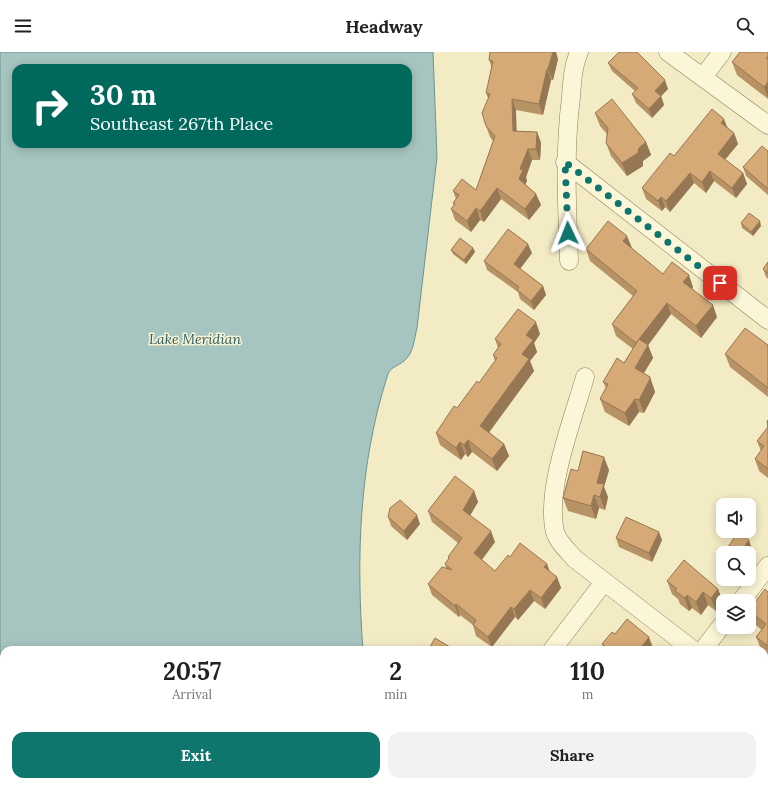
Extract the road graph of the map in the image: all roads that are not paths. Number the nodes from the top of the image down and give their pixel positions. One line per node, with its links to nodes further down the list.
1 (579, 52): 6 (street)
2 (668, 52): 4 (street)
3 (722, 52): 4 (street)
4 (702, 77): 5 (street)
5 (768, 125)
6 (565, 162): 7 (street); 8 (street)
7 (569, 261)
8 (768, 320)
9 (585, 377): 11 (street)
10 (768, 566): 12 (street)
11 (604, 582): 14 (street); 15 (street)
12 (746, 594)
13 (716, 633): 16 (street)
14 (555, 646)
15 (688, 646)
16 (706, 646)

